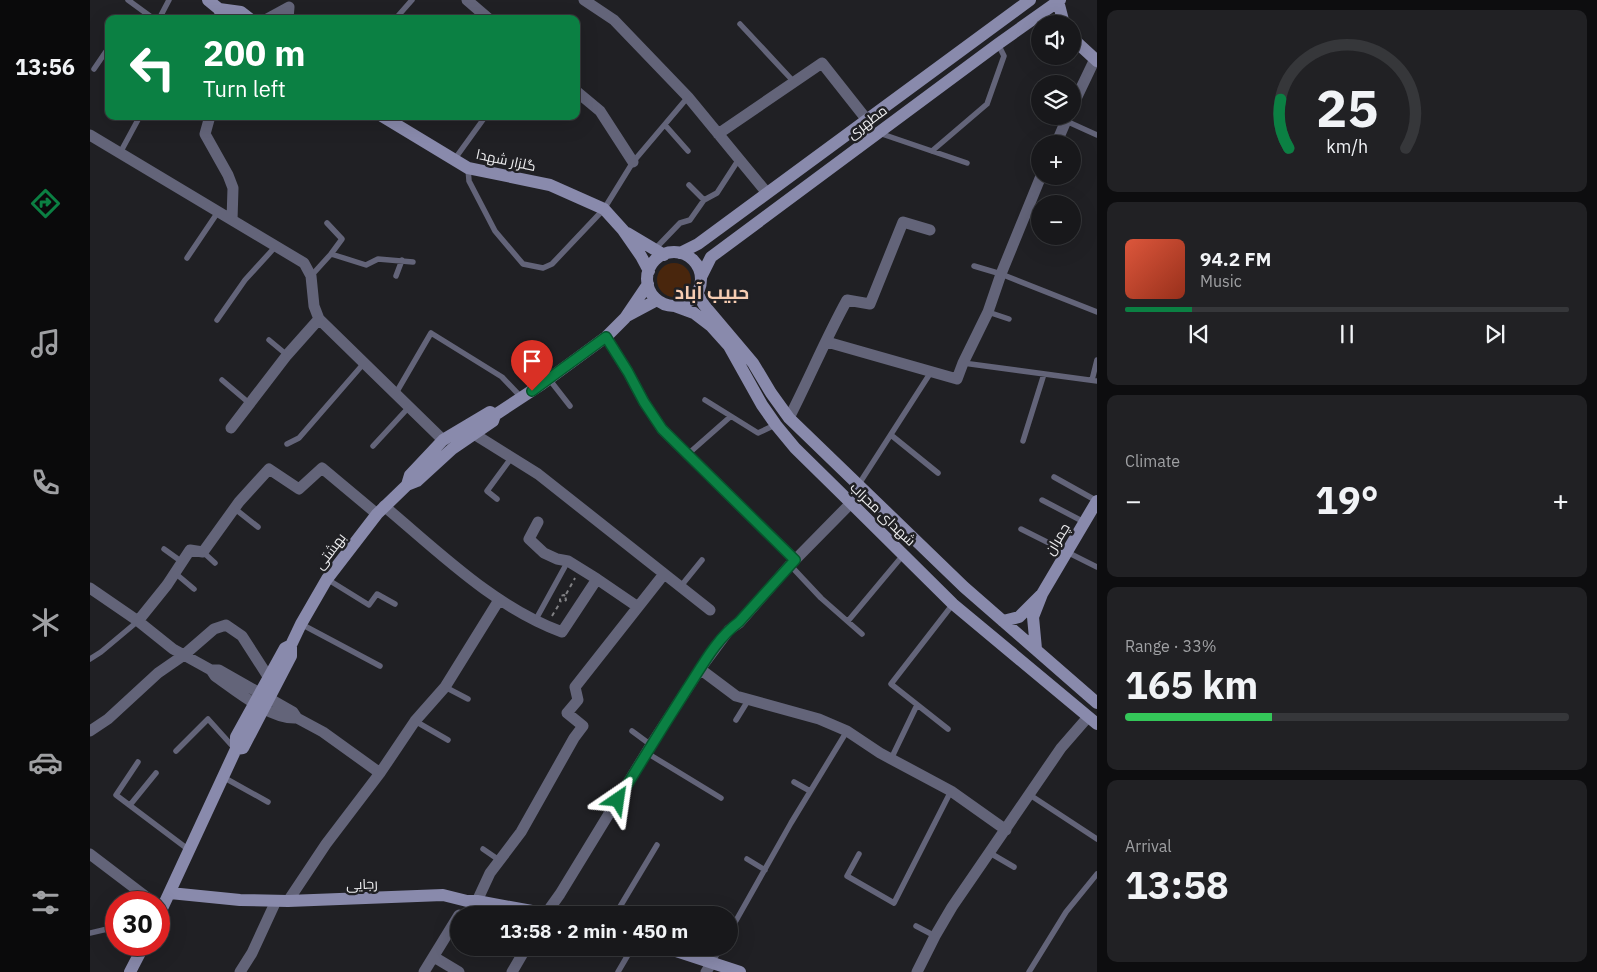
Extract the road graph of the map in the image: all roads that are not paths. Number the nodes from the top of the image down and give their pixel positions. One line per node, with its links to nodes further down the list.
1 (128, 0): 11 (lane)
2 (169, 0): 12 (lane)
3 (208, 0): 10 (street)
4 (412, 0): 15 (lane)
5 (467, 0): 16 (street)
6 (584, 0): 29 (street)
7 (1030, 0): 34 (street, مطهری)
8 (1059, 1): 17 (street, مطهری); 18 (street)
9 (292, 3): 14 (street)
10 (222, 14): 13 (street)
11 (149, 15)
12 (160, 15)
13 (245, 15)
14 (273, 15)
15 (399, 15)
16 (484, 15)
17 (1039, 15)
18 (1062, 15)
19 (1031, 20): 21 (street, مطهری)
20 (740, 24): 26 (lane)
21 (998, 44): 37 (street, مطهری); 41 (lane)
22 (1081, 46): 24 (street)
23 (105, 53): 25 (lane)
24 (1096, 60): 27 (street)
25 (94, 69)
26 (794, 82): 34 (street); 38 (street)
27 (1081, 89)
28 (580, 94): 46 (street)
29 (688, 97): 35 (lane); 38 (street)
30 (138, 120): 43 (lane)
31 (209, 120): 57 (street)
32 (389, 120): 45 (street, گلزار شهدا)
33 (483, 120): 45 (lane)
34 (867, 120): 51 (street, مطهری)
35 (665, 125): 42 (lane); 46 (lane)
36 (1079, 125): 39 (lane)
37 (879, 133): 41 (lane); 63 (street, مطهری)
38 (718, 134): 44 (street)
39 (1097, 135)
40 (90, 136): 43 (street)
41 (932, 150): 47 (lane)
42 (688, 151)
43 (120, 153): 56 (street)
44 (739, 159): 51 (street); 52 (lane)
45 (454, 160): 48 (street, گلزار شهدا)
46 (633, 162): 55 (lane)
47 (967, 162)
48 (468, 168): 55 (street, گلزار شهدا); 55 (lane)
49 (690, 185): 52 (lane)
50 (1037, 185): 53 (street)
51 (767, 193): 61 (street, مطهری)
52 (704, 200): 64 (lane)
53 (1027, 208): 54 (lane); 72 (street)
54 (1031, 209)
55 (604, 210): 59 (street, گلزار شهدا)
56 (218, 212): 57 (street); 67 (lane)
57 (232, 220): 62 (street)
58 (327, 223): 66 (lane)
59 (623, 230): 64 (street); 71 (street)
60 (930, 230): 88 (street)
61 (713, 233): 63 (street); 65 (street, مطهری)
62 (276, 246): 73 (street); 85 (lane)
63 (725, 246): 75 (street, مطهری)
64 (659, 252): 65 (street); 71 (street)
65 (680, 253): 75 (street)
66 (331, 254): 68 (lane); 73 (lane)
67 (187, 258)
68 (402, 260): 69 (lane); 74 (lane)
69 (413, 262)
70 (974, 266): 72 (lane)
71 (649, 271): 76 (street)
72 (1001, 274): 80 (street); 81 (lane)
73 (311, 276): 83 (street)
74 (396, 276)
75 (701, 277): 77 (street)
76 (648, 284): 78 (street); 82 (street)
77 (697, 293): 79 (street); 100 (street, شهدای محراب)
78 (657, 300): 79 (street); 82 (street)
79 (675, 306): 103 (street, شهدای محراب)
80 (988, 312): 84 (lane); 92 (street)
81 (1097, 312)
82 (625, 318): 86 (street, بهشتی)
83 (319, 319): 89 (street); 91 (street)
84 (1009, 319)
85 (216, 320)
86 (606, 337): 95 (street, بهشتی); 117 (street)
87 (269, 340): 89 (lane)
88 (827, 342): 93 (street); 108 (street)
89 (287, 356): 102 (street)
90 (1097, 360): 97 (lane)
91 (365, 362): 98 (street); 114 (lane)
92 (963, 363): 93 (street); 94 (lane)
93 (931, 372): 112 (lane)
94 (1044, 374): 97 (lane); 113 (lane)
95 (548, 379): 99 (street, بهشتی); 104 (lane)
96 (222, 380): 102 (lane)
97 (1095, 381)
98 (396, 393): 99 (lane); 105 (street)
99 (522, 397): 106 (street, بهشتی)
100 (775, 399): 103 (street); 108 (street, شهدای محراب)
101 (705, 400): 107 (lane)
102 (250, 403): 110 (street)
103 (762, 405): 109 (street, شهدای محراب)
104 (570, 406)
105 (409, 407): 115 (street); 116 (lane)
106 (495, 415): 111 (street, بهشتی); 115 (street, بهشتی)
107 (730, 417): 109 (lane); 117 (lane)
108 (789, 418): 121 (street, شهدای محراب)
109 (776, 425): 125 (street, شهدای محراب)
110 (231, 428)
111 (474, 434): 115 (street, بهشتی); 118 (street)
112 (891, 435): 119 (lane); 121 (lane)
113 (1023, 441)
114 (287, 444)
115 (448, 444): 127 (street, بهشتی)
116 (373, 446)
117 (688, 454): 139 (street)
118 (512, 457): 122 (lane); 144 (street)
119 (938, 473)
120 (1054, 477): 124 (lane)
121 (859, 484): 142 (street, شهدای محراب)
122 (497, 499)
123 (1042, 500): 129 (lane)
124 (1097, 501): 129 (street, چمران)
125 (851, 503): 135 (street, شهدای محراب); 139 (street)
126 (234, 508): 127 (street); 130 (lane); 133 (street)
127 (381, 510): 145 (street, بهشتی); 152 (street)
128 (538, 522): 137 (street)
129 (1084, 522): 134 (street, چمران)
130 (258, 527)
131 (1021, 530): 134 (lane)
132 (164, 549): 138 (lane)
133 (203, 552): 138 (street); 140 (lane)
134 (1066, 553): 141 (lane); 151 (street, چمران)
135 (904, 554): 147 (street, شهدای محراب); 159 (lane)
136 (702, 560): 148 (lane)
137 (568, 561): 146 (street); 157 (lane)
138 (182, 562): 143 (street)
139 (793, 562): 159 (lane); 168 (street)
140 (215, 563)
141 (1097, 567)
142 (948, 570): 147 (street); 160 (street, شهدای محراب)
143 (175, 573): 149 (lane); 158 (street)
144 (664, 574): 148 (street); 155 (street)
145 (327, 579): 153 (lane); 161 (street, بهشتی)
146 (597, 579): 155 (street); 157 (street)
147 (932, 584): 154 (street, شهدای محراب)
148 (681, 586): 156 (street)
149 (194, 589)
150 (92, 593): 158 (street)
151 (1042, 594): 160 (street); 164 (street)
152 (499, 600): 157 (street); 170 (street)
153 (395, 604)
154 (953, 604): 175 (lane); 178 (street, شهدای محراب)
155 (638, 607): 209 (street)
156 (710, 610)
157 (535, 620)
158 (138, 621): 165 (street); 166 (lane)
159 (848, 621): 162 (lane)
160 (1003, 621): 164 (street, شهدای محراب)
161 (301, 624): 163 (street, بهشتی); 167 (lane)
162 (862, 634)
163 (291, 645): 169 (street); 173 (street)
164 (1036, 649): 174 (street, شهدای محراب)
165 (184, 655): 169 (street); 173 (street); 182 (street)
166 (90, 659)
167 (380, 666)
168 (700, 669): 172 (street); 186 (street)
169 (269, 678): 173 (street)
170 (445, 687): 171 (lane); 179 (street)
171 (468, 699)
172 (749, 699): 177 (lane); 183 (street)
173 (262, 701): 185 (street); 190 (street)
174 (1097, 703)
175 (917, 705): 180 (lane); 188 (lane)
176 (1097, 707): 178 (street)
177 (736, 720)
178 (1093, 720): 196 (street)
179 (415, 721): 184 (lane); 190 (street)
180 (948, 729)
181 (632, 730): 186 (lane)
182 (90, 731)
183 (847, 731): 188 (street); 195 (lane)
184 (448, 740)
185 (236, 749): 187 (lane); 192 (street)
186 (649, 749): 197 (lane); 219 (street)
187 (176, 751)
188 (891, 759): 194 (street)
189 (138, 762): 199 (lane)
190 (380, 773): 215 (street)
191 (156, 774): 199 (lane)
192 (223, 777): 198 (lane); 203 (street)
193 (794, 782): 195 (lane)
194 (951, 791): 200 (street); 206 (lane)
195 (810, 792): 211 (lane)
196 (1030, 795): 200 (street); 201 (lane)
197 (721, 798)
198 (268, 802)
199 (130, 805): 203 (lane)
200 (1006, 830): 207 (street)
201 (1097, 839)
202 (657, 845): 220 (lane)
203 (189, 850): 214 (street)
204 (483, 850): 209 (lane)
205 (90, 854): 213 (street)
206 (859, 854)
207 (990, 854): 210 (lane); 226 (street)
208 (747, 859): 211 (lane)
209 (499, 860): 216 (street)
210 (1014, 867)
211 (765, 870): 221 (lane)
212 (1097, 874): 242 (lane)
213 (137, 891)
214 (170, 892): 215 (street, رجایی)
215 (282, 901): 216 (street, رجایی); 235 (street)
216 (472, 901): 217 (street); 218 (street, رجایی)
217 (467, 906)
218 (501, 906)
219 (553, 906)
220 (620, 906)
221 (738, 917)
222 (916, 926): 226 (lane)
223 (105, 930): 225 (lane)
224 (450, 930): 232 (street)
225 (90, 933)
226 (935, 936): 241 (street)
227 (138, 956): 234 (street)
228 (521, 956): 238 (street)
229 (627, 956): 239 (lane)
230 (685, 956): 233 (street)
231 (715, 956): 233 (lane)
232 (434, 957): 236 (street); 237 (street)
233 (709, 967): 240 (street)
234 (130, 972)
235 (240, 972)
236 (424, 972)
237 (459, 972)
238 (512, 972)
239 (618, 972)
240 (740, 972)
241 (917, 972)
242 (1029, 972)

